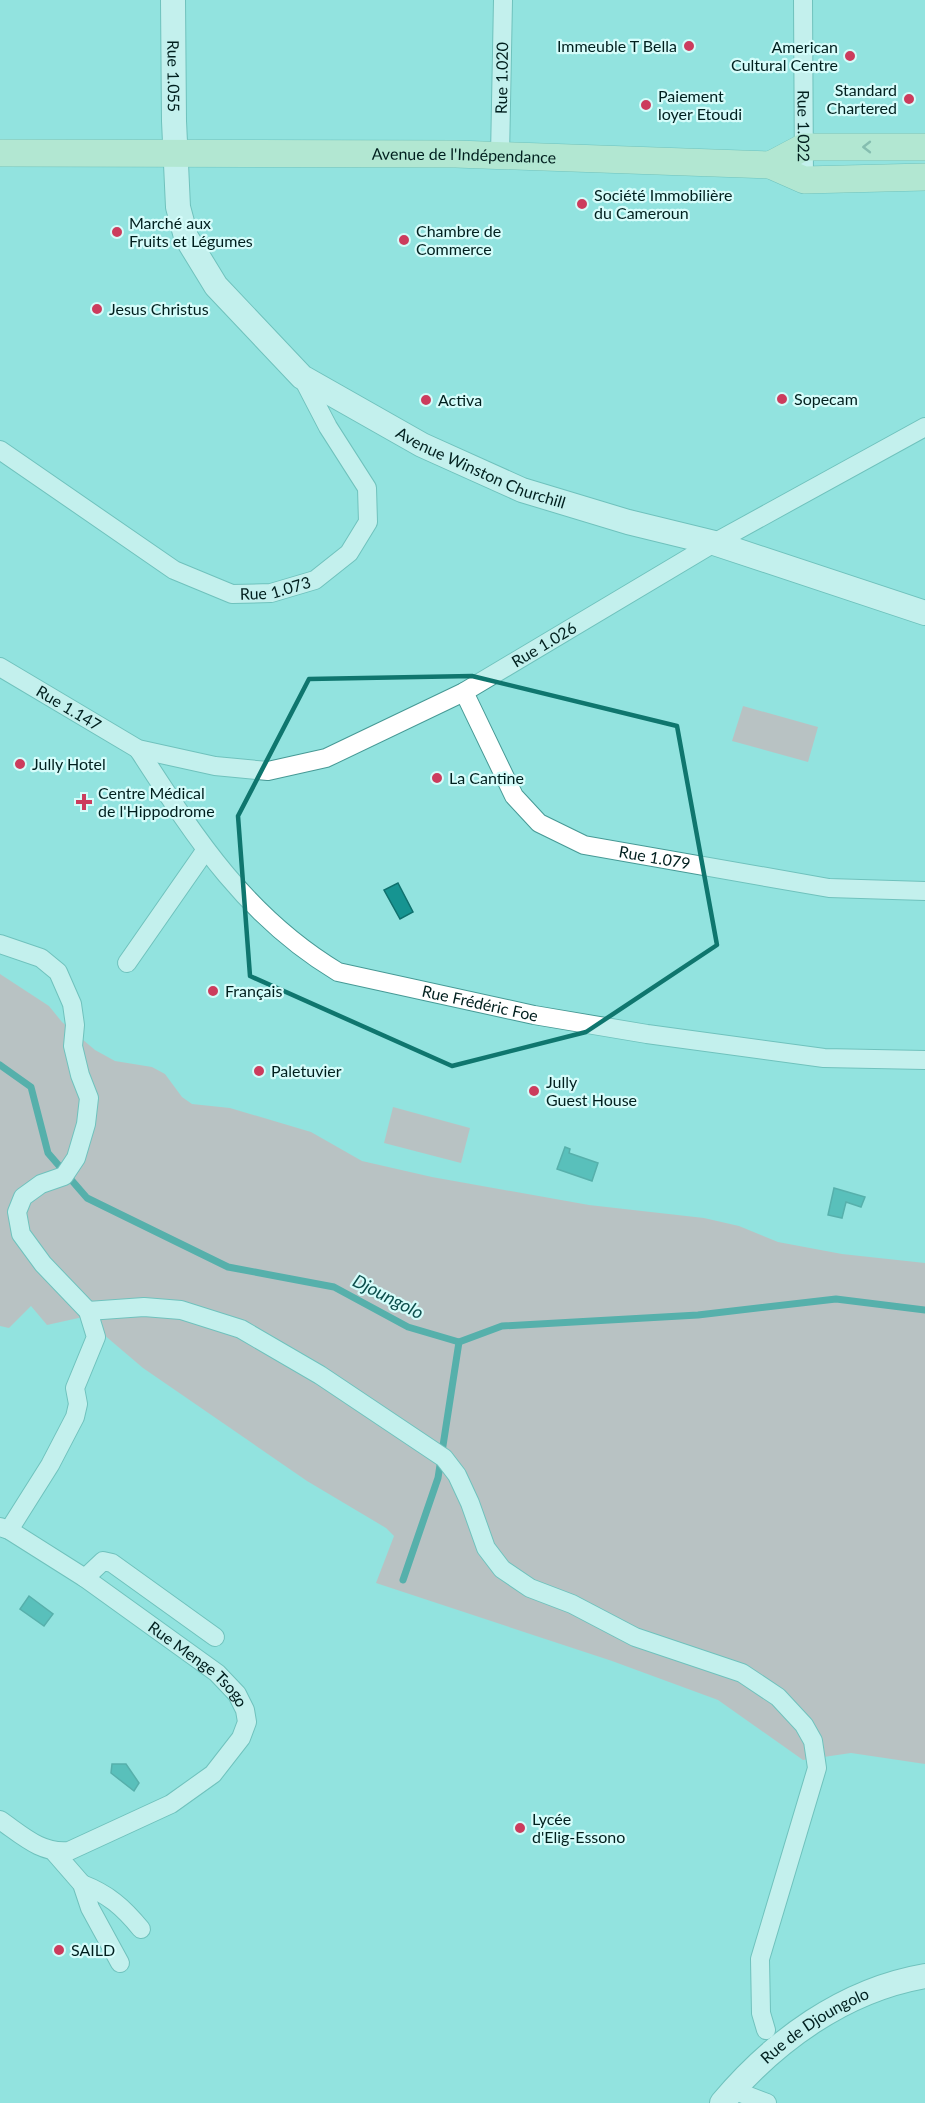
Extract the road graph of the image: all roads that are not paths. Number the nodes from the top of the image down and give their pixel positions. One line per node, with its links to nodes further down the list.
1 (173, 0): 7 (street, Rue 1.055)
2 (503, 0): 8 (street, Rue 1.020)
3 (803, 0): 4 (street, Rue 1.022)
4 (804, 147): 5 (main road, one-way to 4); 9 (main road); 11 (street, Rue 1.022)
5 (925, 147)
6 (0, 153): 7 (main road, Avenue de l'Indépendance)
7 (176, 154): 8 (main road, Avenue de l'Indépendance); 12 (street, Avenue Winston Churchill)
8 (500, 156): 9 (main road, Avenue de l'Indépendance)
9 (770, 165): 11 (main road, Avenue de l'Indépendance)
10 (925, 177): 11 (main road, Avenue de l'Indépendance)
11 (804, 180)
12 (302, 377): 14 (street, Rue 1.073); 15 (street, Avenue Winston Churchill)
13 (925, 427): 15 (street, Rue 1.026)
14 (0, 450)
15 (714, 543): 16 (street, Avenue Winston Churchill); 18 (street, Rue 1.026)
16 (925, 613)
17 (0, 667): 19 (street, Rue 1.147)
18 (464, 692): 19 (street, Rue 1.026); 21 (street, Rue 1.079)
19 (138, 749): 20 (street, Rue Frédéric Foe)
20 (205, 851): 23 (street); 24 (street, Rue Frédéric Foe)
21 (925, 891)
22 (0, 944): 25 (street)
23 (127, 963)
24 (925, 1060)
25 (88, 1311): 26 (street); 35 (street)
26 (5, 1528): 27 (street, Rue Menge Tsogo)
27 (85, 1578): 28 (street); 30 (street, Rue Menge Tsogo)
28 (215, 1637)
29 (0, 1820): 30 (street)
30 (55, 1853): 31 (street)
31 (82, 1884): 32 (street); 33 (street)
32 (141, 1929)
33 (120, 1963)
34 (925, 1976): 36 (street, Rue de Djoungolo)
35 (766, 2030)
36 (728, 2096): 37 (street)
37 (767, 2103)

